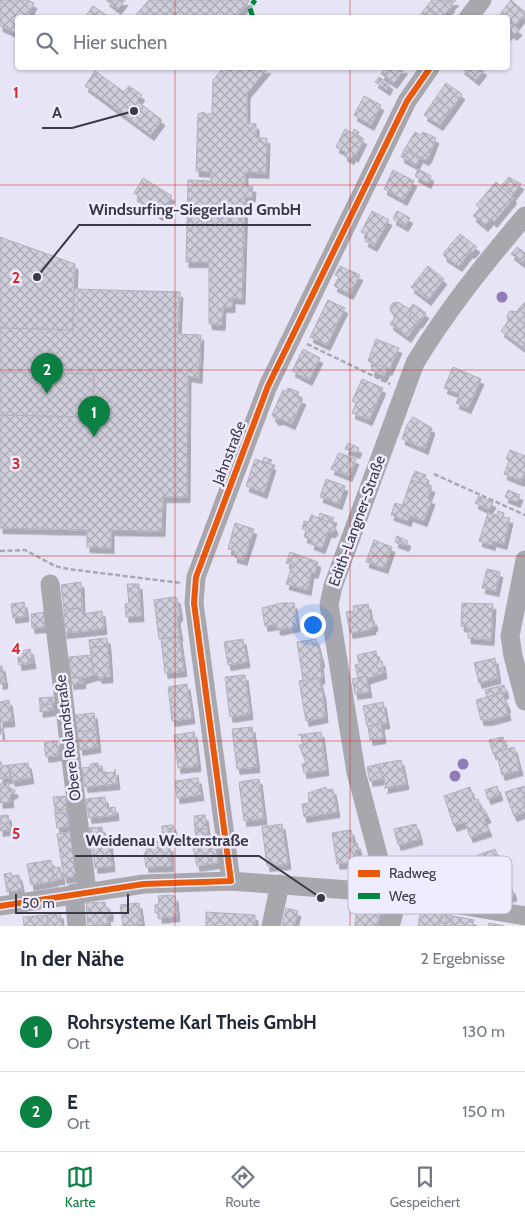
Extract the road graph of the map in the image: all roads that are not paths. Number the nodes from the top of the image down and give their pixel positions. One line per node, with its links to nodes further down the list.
1 (482, 0): 2 (street)
2 (470, 15)
3 (429, 70): 9 (street, Jahnstraße)
4 (525, 216): 8 (street, Edith-Langner-Straße)
5 (525, 560): 7 (street)
6 (50, 584): 12 (street, Obere Rolandstraße)
7 (525, 701)
8 (381, 856)
9 (231, 881): 10 (street); 12 (street)
10 (280, 884): 11 (street); 17 (street)
11 (348, 890)
12 (81, 892): 13 (street); 16 (street, Obere Rolandstraße)
13 (0, 906)
14 (512, 914): 15 (street)
15 (525, 916)
16 (77, 926)
17 (271, 926)

